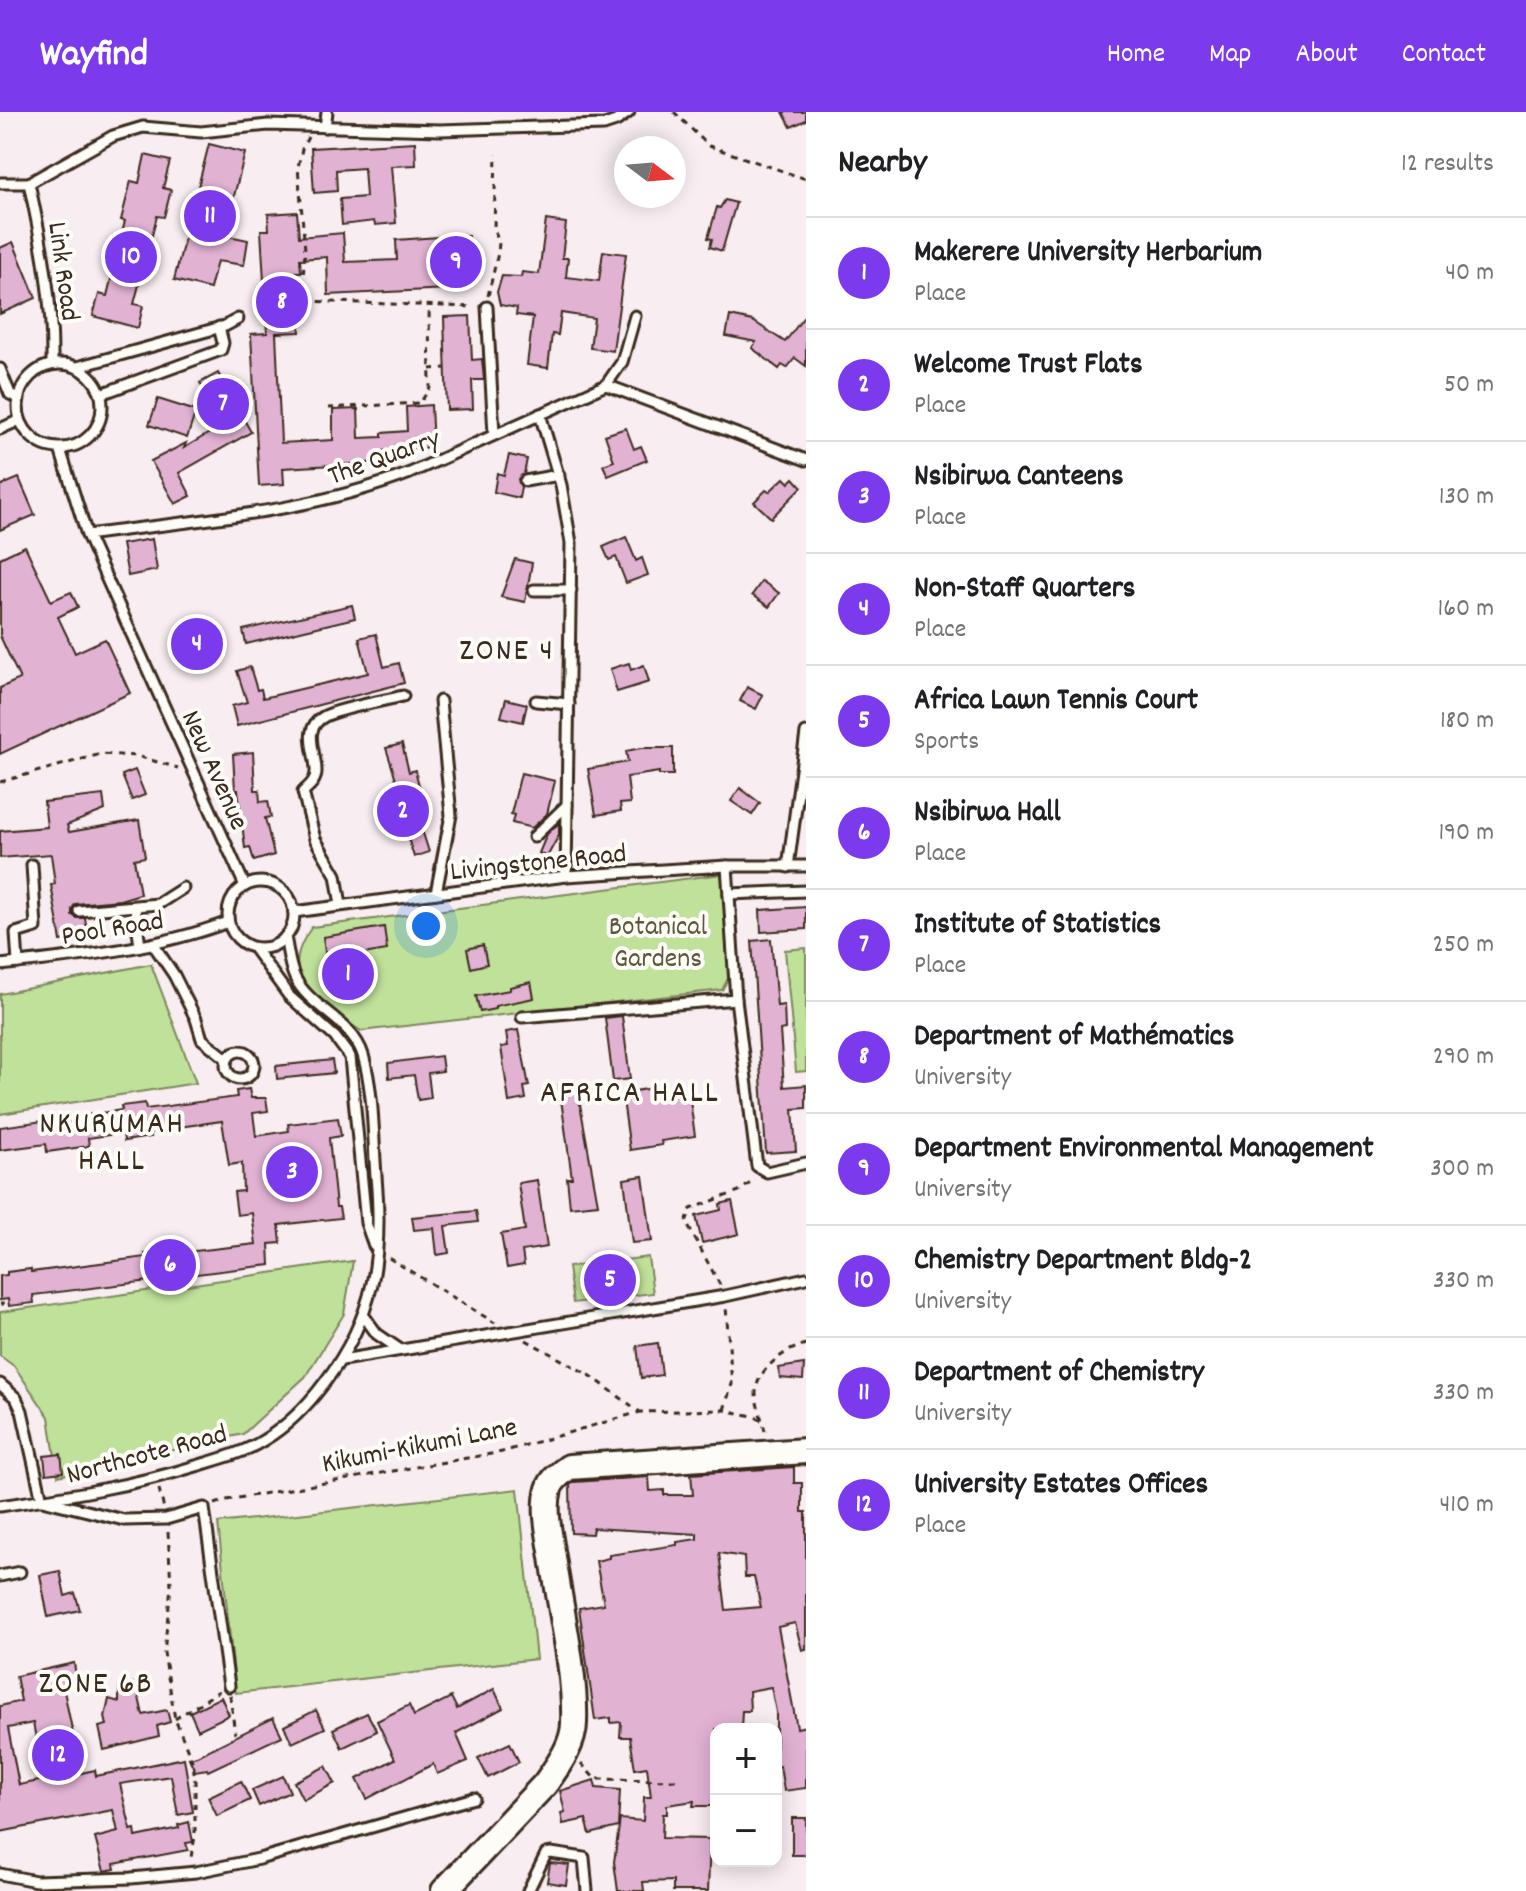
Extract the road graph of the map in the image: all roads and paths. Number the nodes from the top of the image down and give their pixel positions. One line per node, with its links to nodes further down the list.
1 (327, 112): 4 (lane)
2 (629, 112): 4 (lane)
3 (674, 112): 6 (path)
4 (320, 127): 8 (lane); 9 (path)
5 (496, 154): 10 (path)
6 (806, 179)
7 (0, 183): 8 (lane)
8 (29, 183): 14 (lane, Link Road)
9 (429, 305): 10 (path); 18 (path)
10 (487, 307): 26 (lane)
11 (635, 316): 19 (lane)
12 (238, 319): 13 (lane)
13 (219, 327): 15 (lane); 20 (lane)
14 (52, 364): 15 (lane); 21 (lane)
15 (77, 367): 20 (lane)
16 (445, 368): 18 (path)
17 (0, 369): 21 (lane)
18 (430, 369): 22 (path)
19 (606, 385): 23 (lane, The Quarry); 28 (lane)
20 (101, 394): 27 (lane)
21 (19, 399): 24 (lane)
22 (328, 408)
23 (540, 414): 26 (lane, The Quarry); 29 (lane)
24 (20, 420): 25 (lane); 27 (lane)
25 (0, 429)
26 (494, 434): 31 (lane, The Quarry)
27 (60, 449): 31 (lane, New Avenue)
28 (806, 460)
29 (559, 475): 30 (lane); 33 (lane)
30 (525, 481)
31 (87, 535): 39 (lane, New Avenue)
32 (534, 590): 33 (lane)
33 (571, 590): 37 (lane)
34 (403, 696): 53 (lane)
35 (440, 701): 51 (lane)
36 (536, 701): 37 (lane)
37 (569, 704): 41 (lane)
38 (806, 733): 46 (lane)
39 (194, 772): 40 (path); 48 (lane, New Avenue)
40 (0, 782)
41 (567, 805): 42 (lane); 47 (lane)
42 (534, 837)
43 (32, 865): 62 (lane)
44 (727, 866): 46 (lane, Livingstone Road); 47 (lane, Livingstone Road); 52 (lane)
45 (806, 866): 46 (lane, Livingstone Road)
46 (788, 867)
47 (566, 876): 51 (lane, Livingstone Road)
48 (245, 886): 56 (lane); 57 (lane)
49 (183, 888): 54 (lane)
50 (806, 891): 52 (lane)
51 (436, 893): 53 (lane, Livingstone Road)
52 (729, 894): 64 (lane)
53 (341, 905): 56 (lane, Livingstone Road)
54 (135, 907): 55 (lane); 60 (lane)
55 (79, 911)
56 (294, 912): 58 (lane)
57 (228, 922): 59 (lane, Pool Road); 61 (lane)
58 (285, 937): 61 (lane); 69 (lane, Northcote Road)
59 (153, 944): 60 (lane, Pool Road); 66 (lane)
60 (140, 946): 62 (lane, Pool Road)
61 (254, 948): 69 (lane, Northcote Road)
62 (18, 963): 63 (lane, Pool Road)
63 (0, 965)
64 (736, 999): 65 (lane); 68 (lane)
65 (522, 1017)
66 (227, 1059)
67 (806, 1163): 68 (lane)
68 (767, 1172): 71 (path)
69 (375, 1249): 72 (lane, Northcote Road); 73 (path)
70 (806, 1278): 71 (lane)
71 (725, 1296): 73 (lane); 78 (path)
72 (364, 1316): 75 (lane); 76 (lane, Northcote Road)
73 (508, 1331): 75 (lane); 79 (path)
74 (806, 1344): 80 (path)
75 (399, 1349): 76 (lane)
76 (342, 1360): 83 (lane, Northcote Road)
77 (0, 1384): 84 (lane)
78 (724, 1410): 79 (path, Kikumi-Kikumi Lane); 80 (path, Kikumi-Kikumi Lane)
79 (640, 1412): 86 (path, Kikumi-Kikumi Lane)
80 (763, 1421): 81 (path)
81 (765, 1431)
82 (806, 1451): 93 (street)
83 (156, 1477): 84 (lane, Northcote Road); 87 (path)
84 (42, 1500): 85 (lane, Northcote Road); 87 (lane)
85 (0, 1506)
86 (204, 1508): 87 (lane); 90 (lane)
87 (166, 1519): 91 (path)
88 (20, 1572): 89 (lane)
89 (0, 1576)
90 (229, 1686): 91 (path); 92 (path)
91 (175, 1719): 96 (path)
92 (235, 1734)
93 (565, 1752): 94 (path); 98 (street)
94 (676, 1780)
95 (474, 1798): 96 (lane)
96 (188, 1873): 97 (lane)
97 (0, 1874)
98 (444, 1891)
99 (528, 1891): 100 (lane)
100 (587, 1891)

